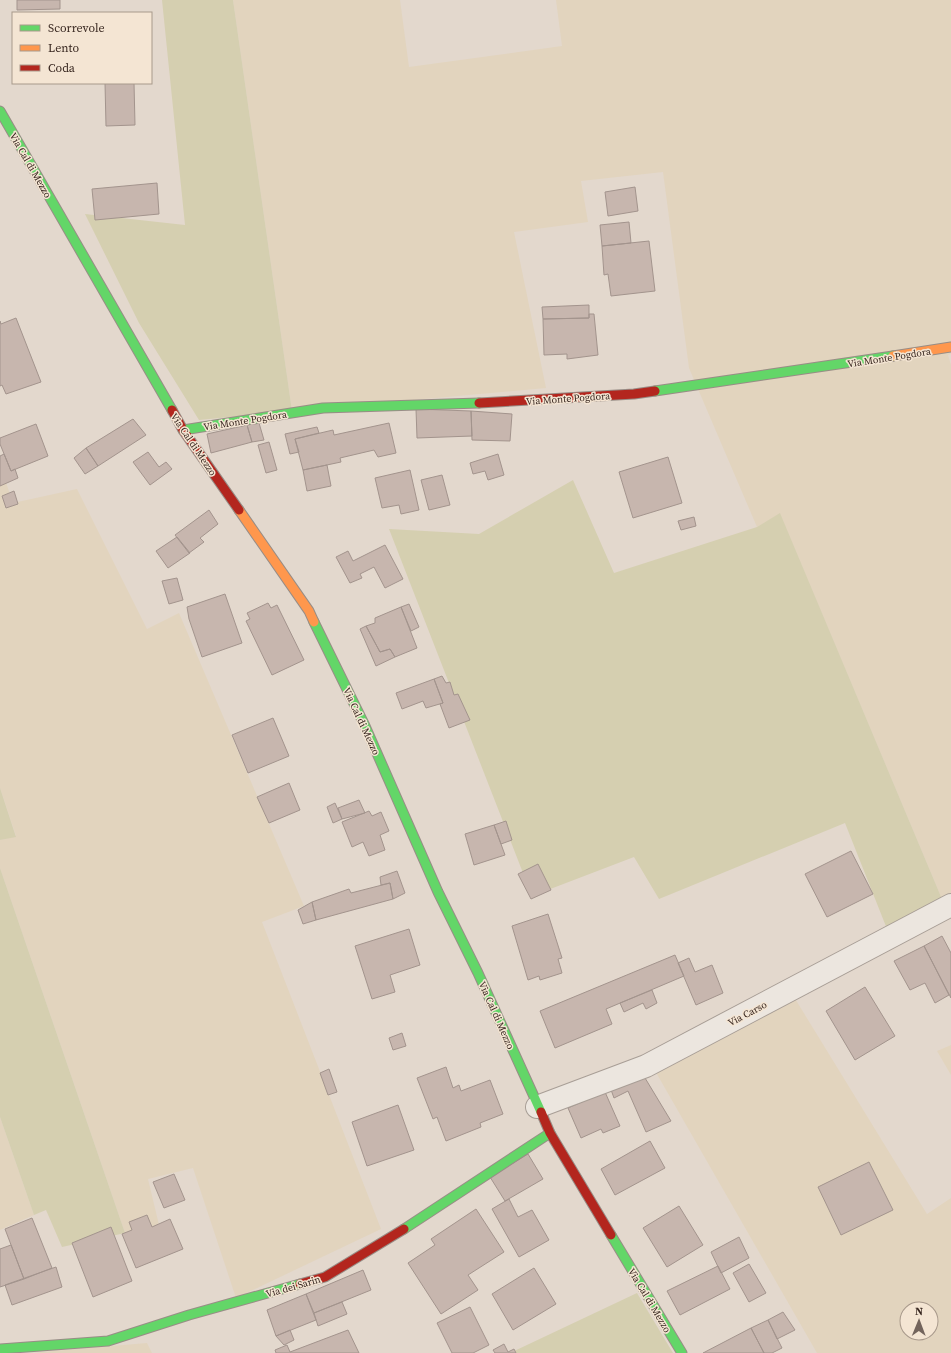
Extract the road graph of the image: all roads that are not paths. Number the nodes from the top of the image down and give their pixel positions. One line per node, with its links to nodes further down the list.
1 (0, 111): 3 (street, Via Cal di Mezzo)
2 (951, 347): 3 (street, Via Monte Pogdora)
3 (183, 430): 5 (street, Via Cal di Mezzo)
4 (951, 905): 5 (street, Via Carso)
5 (537, 1107): 6 (street, Via Cal di Mezzo)
6 (550, 1133): 7 (street, Via dei Sarin); 8 (street, Via Cal di Mezzo)
7 (0, 1348)
8 (682, 1353)

